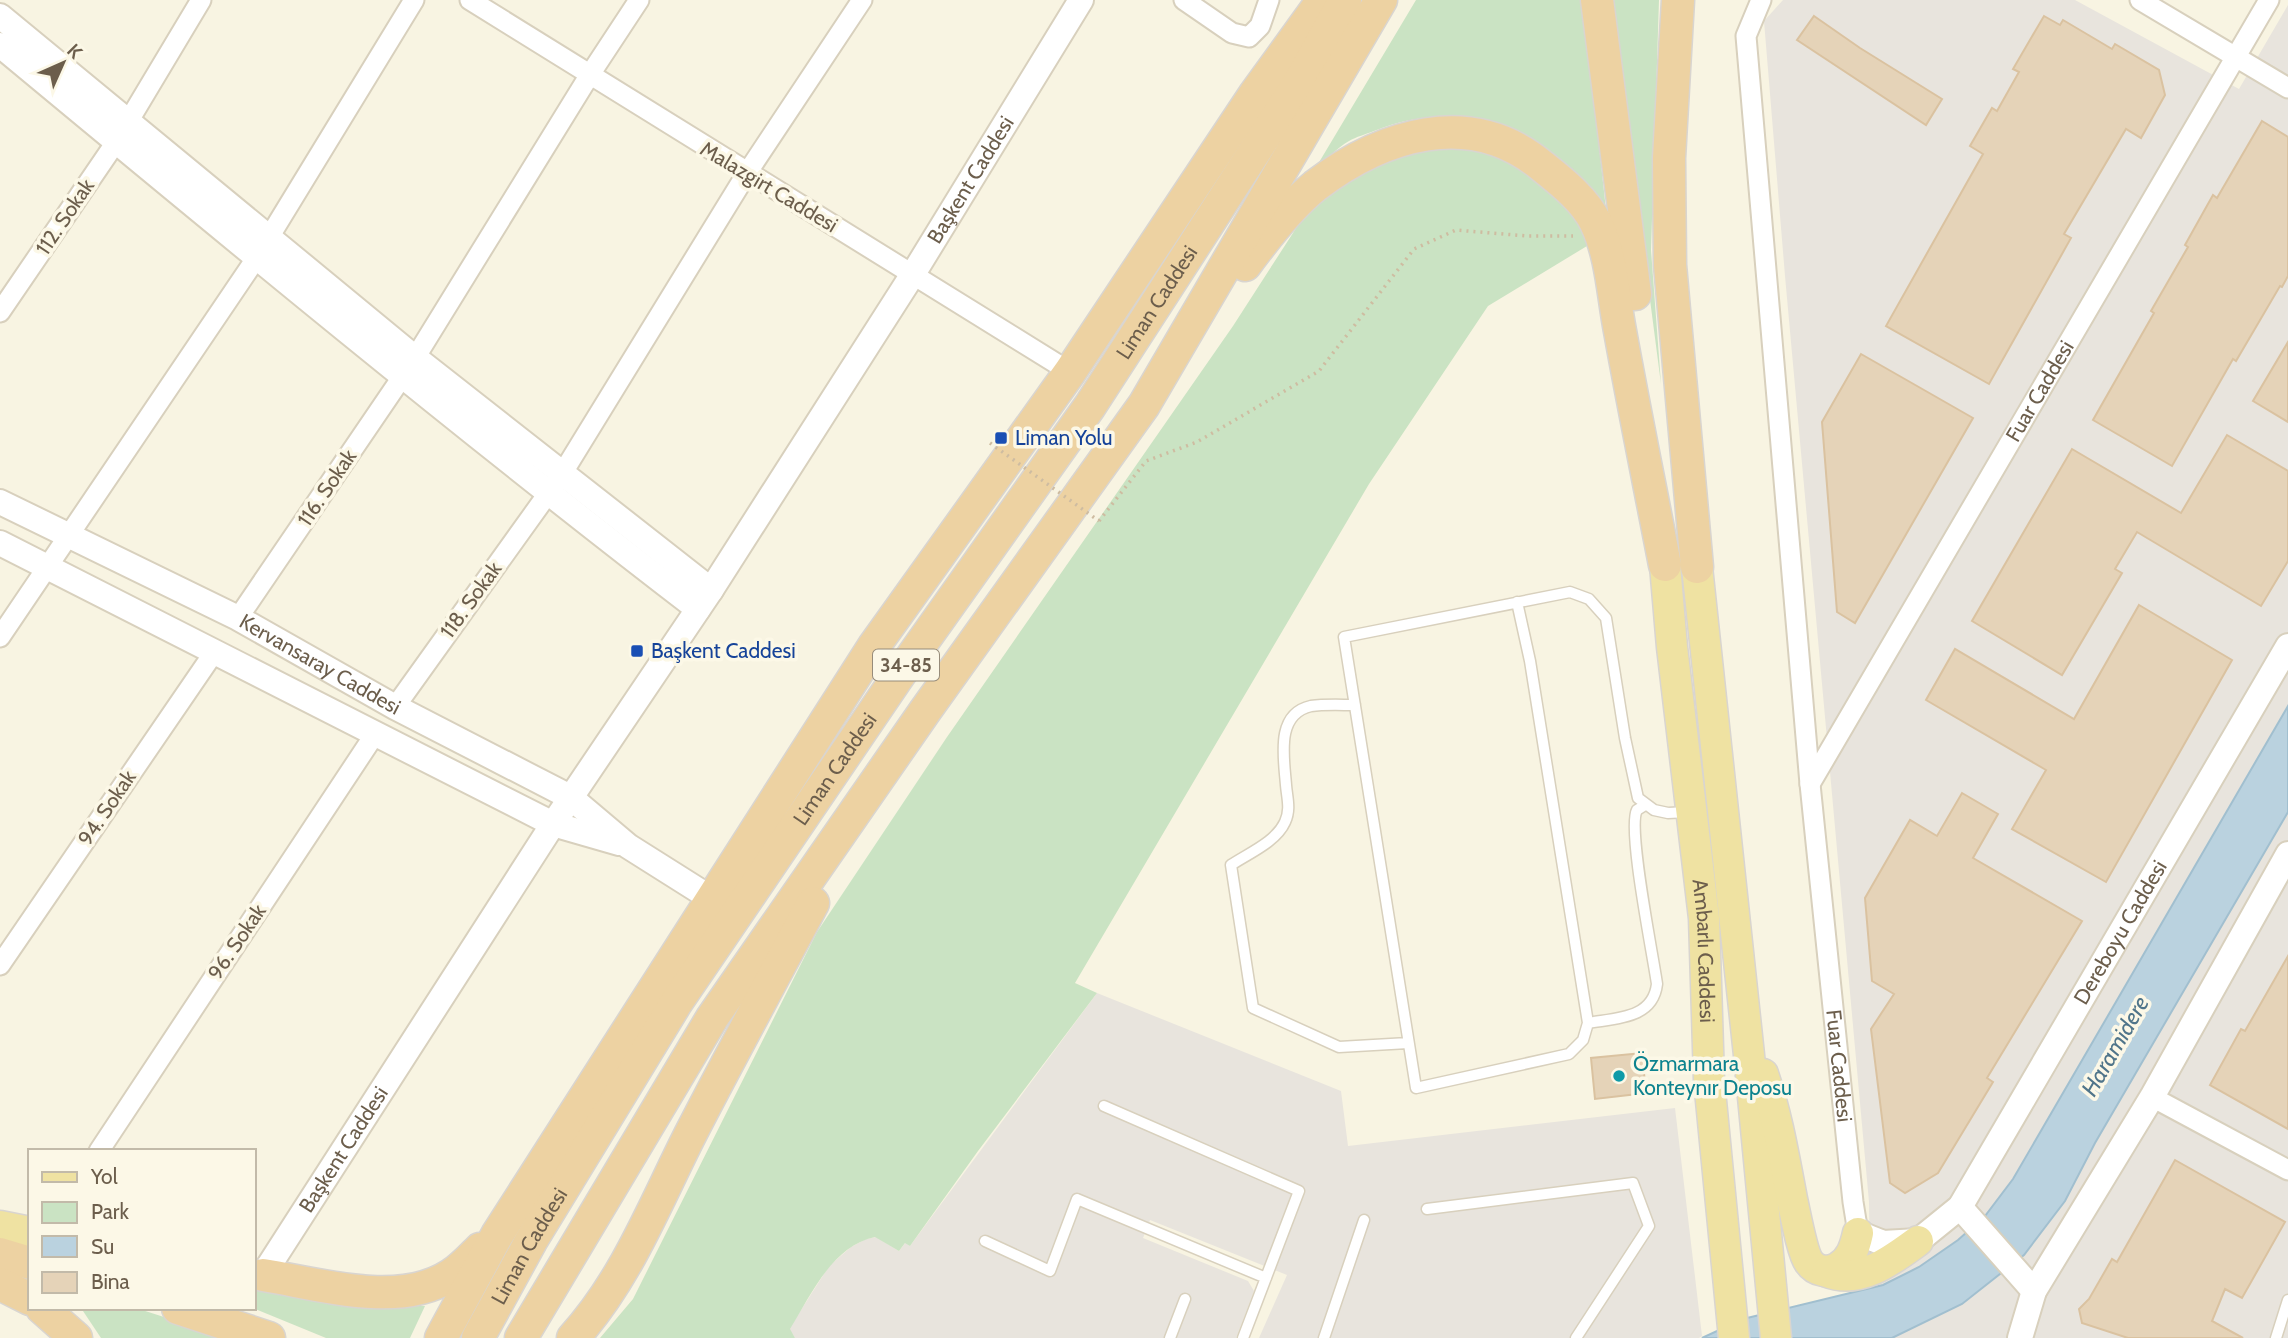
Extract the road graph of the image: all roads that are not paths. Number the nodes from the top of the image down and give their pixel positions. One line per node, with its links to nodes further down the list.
1 (201, 0): 22 (street, 112. Sokak)
2 (414, 0): 24 (street)
3 (470, 0): 20 (street, Malazgirt Caddesi)
4 (639, 0): 20 (street, 116. Sokak)
5 (862, 0): 23 (street, 118. Sokak)
6 (1081, 0): 25 (street, Başkent Caddesi)
7 (1184, 0): 8 (street)
8 (1269, 0)
9 (1324, 0): 28 (highway)
10 (1345, 0): 87 (highway, Liman Caddesi / 34-85)
11 (1381, 0): 29 (highway, Liman Caddesi)
12 (1597, 0): 34 (highway)
13 (1678, 0): 35 (highway)
14 (1761, 0): 47 (street, Fuar Caddesi)
15 (2140, 0): 19 (street)
16 (2269, 0): 19 (street, Fuar Caddesi)
17 (0, 16): 22 (street)
18 (0, 45): 22 (street)
19 (2236, 56): 21 (street); 47 (street, Fuar Caddesi)
20 (589, 76): 23 (street, Malazgirt Caddesi); 27 (street, 116. Sokak)
21 (2288, 88)
22 (122, 132): 24 (street); 26 (street, 112. Sokak)
23 (747, 173): 25 (street, Malazgirt Caddesi); 30 (street, 118. Sokak)
24 (263, 248): 27 (street); 32 (street)
25 (913, 274): 28 (street, Malazgirt Caddesi); 37 (street, Başkent Caddesi)
26 (0, 312)
27 (409, 367): 30 (street); 39 (street, 116. Sokak)
28 (1070, 372): 54 (highway)
29 (1144, 405): 34 (highway); 45 (highway, Liman Caddesi)
30 (555, 484): 37 (street); 44 (street, 118. Sokak)
31 (0, 502): 32 (street, Kervansaray Caddesi)
32 (69, 537): 36 (street); 39 (street, Kervansaray Caddesi)
33 (0, 543): 36 (street, Kervansaray Caddesi)
34 (1665, 565): 50 (main road, Ambarlı Caddesi)
35 (1696, 566): 56 (main road, Ambarlı Caddesi)
36 (48, 568): 40 (street); 42 (street, Kervansaray Caddesi)
37 (705, 599): 48 (street, Başkent Caddesi)
38 (1517, 602): 43 (lane); 49 (lane); 57 (lane)
39 (238, 618): 44 (street, Kervansaray Caddesi)
40 (0, 637)
41 (2288, 646): 64 (street, Dereboyu Caddesi)
42 (215, 651): 46 (street, Kervansaray Caddesi); 55 (street, 94. Sokak)
43 (1355, 705): 58 (lane); 58 (lane)
44 (395, 707): 48 (street, Kervansaray Caddesi)
45 (925, 711): 88 (highway, Liman Caddesi / 34-85); 89 (highway)
46 (375, 734): 51 (street, Kervansaray Caddesi); 61 (street, 96. Sokak)
47 (1810, 784): 68 (street, Fuar Caddesi)
48 (570, 797): 51 (street, Başkent Caddesi); 52 (street, Kervansaray Caddesi)
49 (1645, 805): 50 (lane); 57 (lane)
50 (1691, 812): 94 (main road, Ambarlı Caddesi)
51 (553, 824): 52 (street, Kervansaray Caddesi); 75 (street, Başkent Caddesi)
52 (628, 846): 54 (street, Kervansaray Caddesi)
53 (2288, 854): 59 (street)
54 (712, 899): 69 (highway)
55 (0, 965)
56 (1745, 1019): 74 (main road); 95 (main road, Ambarlı Caddesi)
57 (1588, 1024): 58 (lane)
58 (1408, 1043)
59 (2152, 1097): 62 (street); 78 (street)
60 (1104, 1106): 76 (lane)
61 (100, 1149)
62 (2288, 1170)
63 (1427, 1209): 93 (lane)
64 (1964, 1212): 71 (street); 78 (street)
65 (1364, 1220): 92 (lane)
66 (0, 1226): 67 (main road)
67 (28, 1232)
68 (1858, 1233): 71 (street); 74 (main road)
69 (497, 1235): 75 (highway); 86 (highway)
70 (985, 1241): 76 (lane)
71 (1918, 1241): 74 (main road)
72 (0, 1254): 73 (highway)
73 (28, 1262)
74 (1826, 1272)
75 (259, 1274)
76 (1266, 1278): 91 (lane)
77 (0, 1284): 79 (highway)
78 (2034, 1291): 96 (street)
79 (28, 1298)
80 (1185, 1299): 90 (lane)
81 (2288, 1300): 97 (lane)
82 (44, 1310): 84 (highway)
83 (184, 1310): 85 (highway)
84 (76, 1338)
85 (269, 1338)
86 (441, 1338)
87 (478, 1338)
88 (521, 1338)
89 (573, 1338)
90 (1170, 1338)
91 (1243, 1338)
92 (1324, 1338)
93 (1576, 1338)
94 (1734, 1338)
95 (1776, 1338)
96 (2020, 1338)
97 (2276, 1338)

